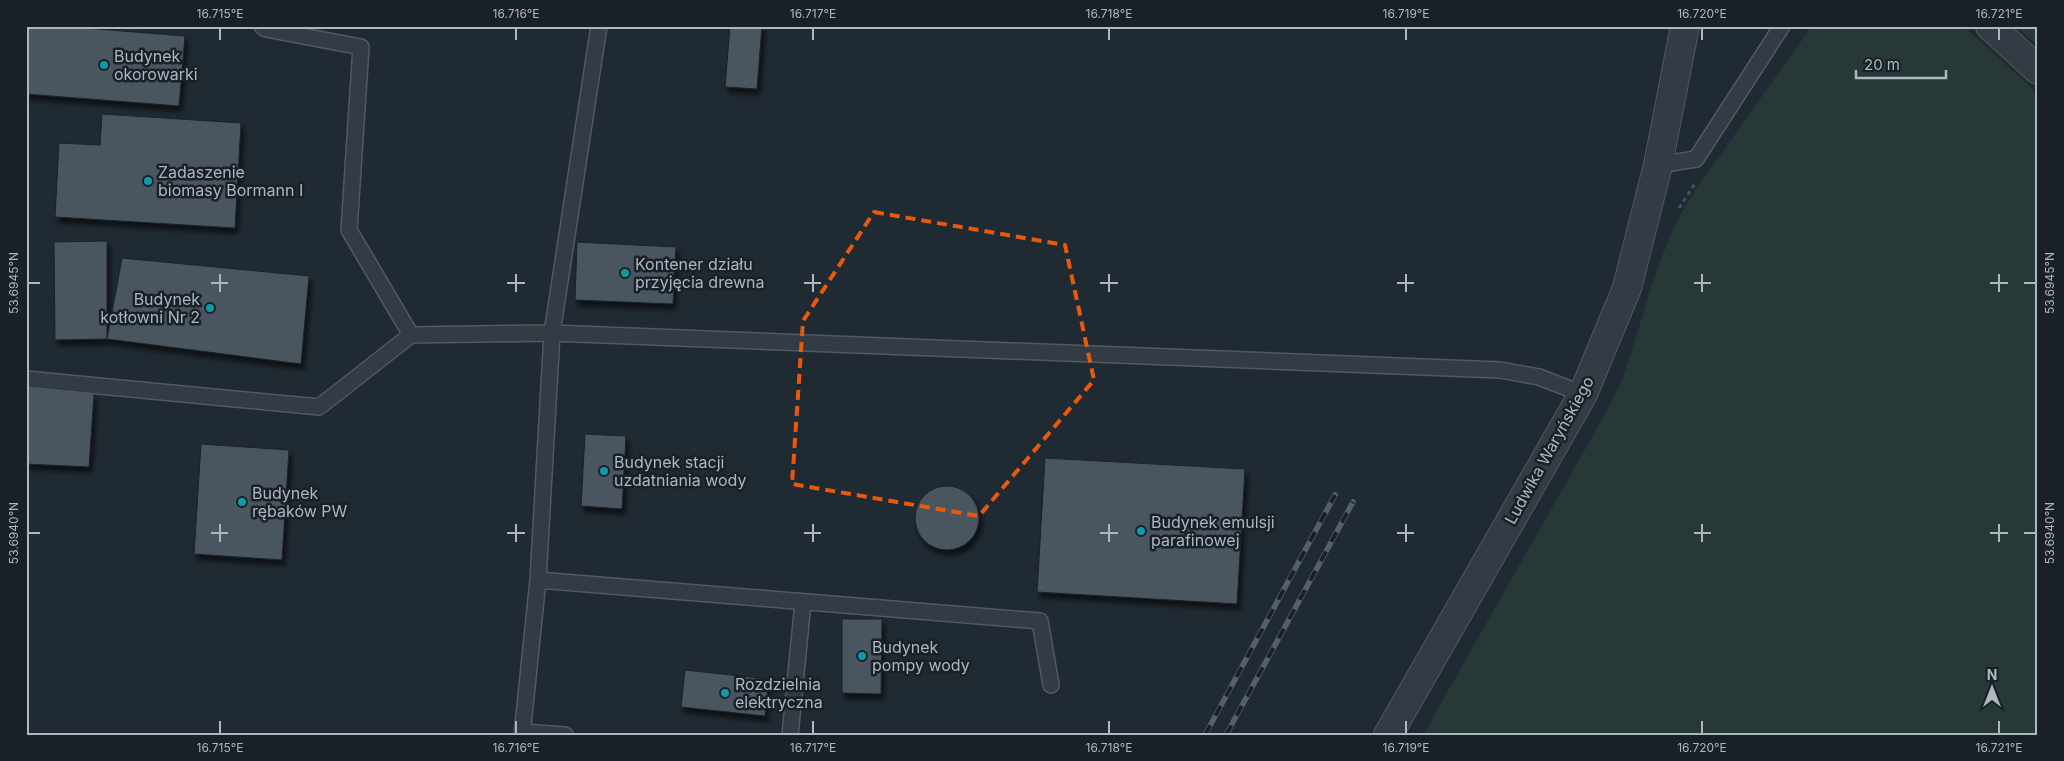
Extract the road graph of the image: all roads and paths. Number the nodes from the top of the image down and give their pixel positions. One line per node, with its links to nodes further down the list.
1 (262, 26): 9 (lane)
2 (599, 26): 8 (lane)
3 (1685, 26): 7 (street, Ludwika Waryńskiego)
4 (1782, 26): 7 (lane)
5 (1990, 26): 6 (street)
6 (2038, 70)
7 (1658, 165): 11 (street, Ludwika Waryńskiego)
8 (552, 333): 9 (lane); 11 (lane); 12 (lane)
9 (411, 335): 10 (lane)
10 (26, 379)
11 (1583, 394): 18 (street, Ludwika Waryńskiego)
12 (538, 580): 13 (lane); 15 (lane)
13 (802, 602): 14 (lane); 17 (lane)
14 (1051, 685)
15 (522, 733): 16 (lane)
16 (565, 735)
17 (790, 735)
18 (1388, 735)

